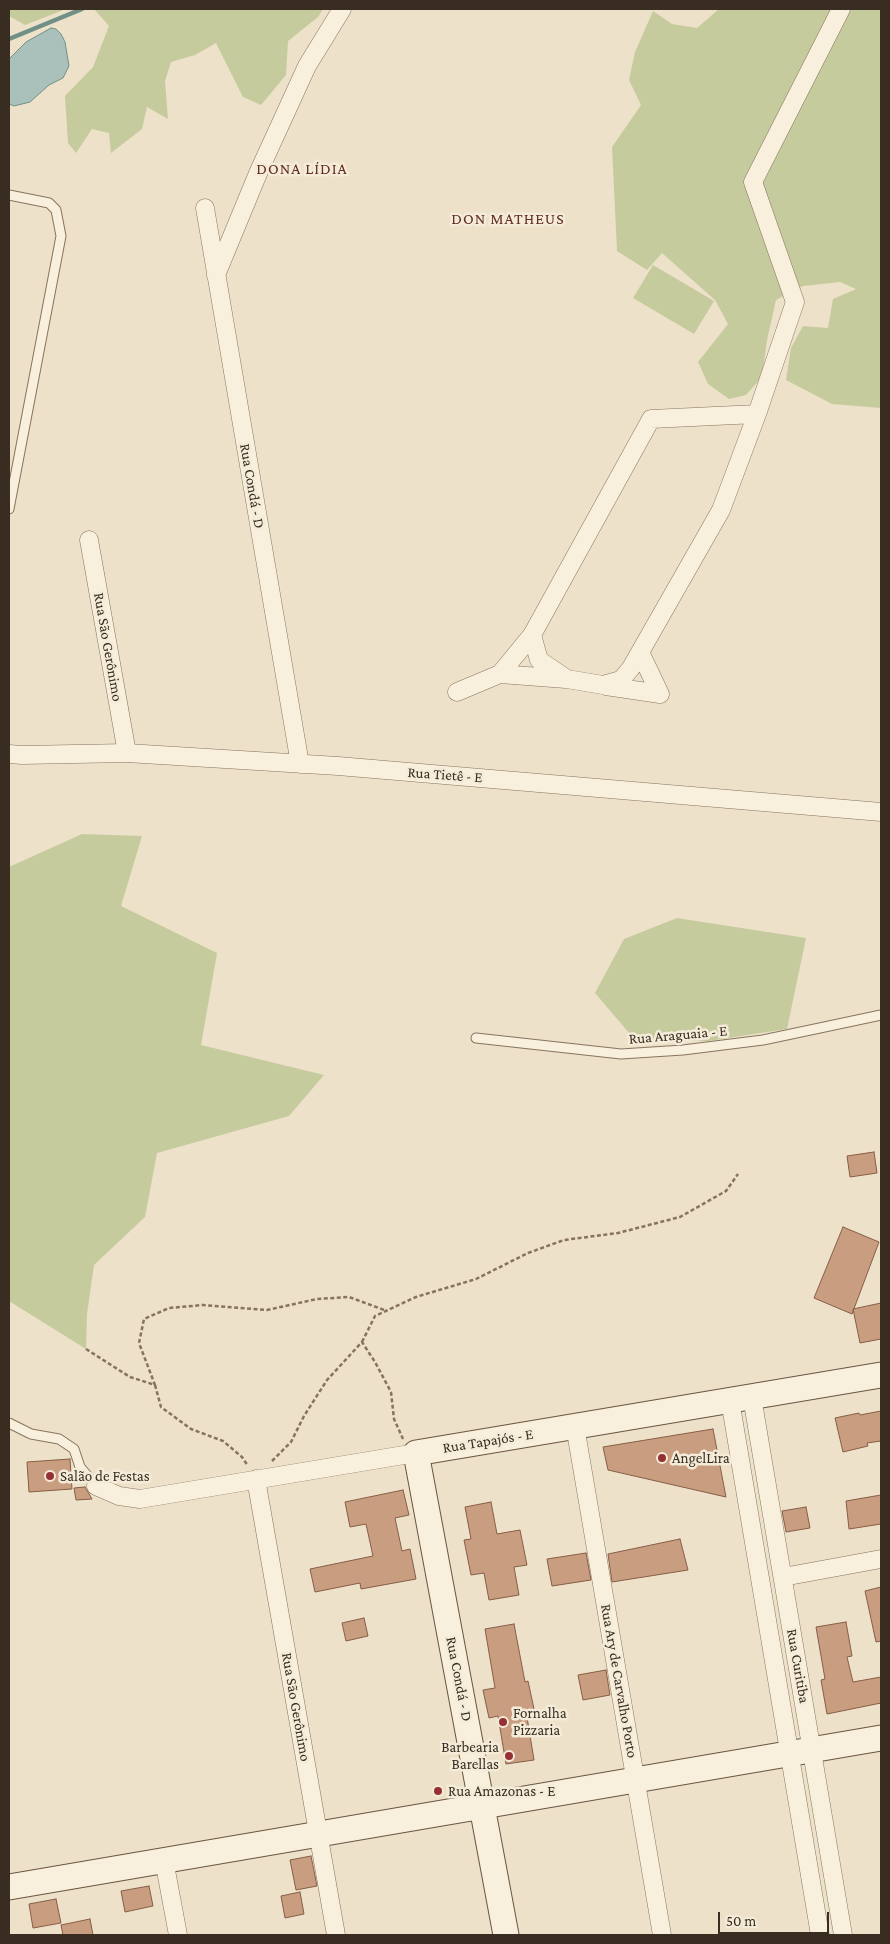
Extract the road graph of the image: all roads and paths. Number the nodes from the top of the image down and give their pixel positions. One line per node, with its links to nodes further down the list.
1 (342, 9): 5 (street)
2 (840, 9): 6 (street)
3 (9, 195): 7 (lane)
4 (205, 208): 5 (street, Rua Condá - D)
5 (216, 275): 18 (street, Rua Condá - D)
6 (757, 414): 10 (street); 11 (street)
7 (10, 499): 8 (lane)
8 (9, 509)
9 (89, 540): 16 (street, Rua São Gerônimo)
10 (532, 635): 12 (street); 13 (street)
11 (640, 652): 14 (street); 14 (street)
12 (500, 674): 13 (street); 15 (street)
13 (567, 680): 14 (street)
14 (603, 685)
15 (457, 692)
16 (127, 753): 17 (street, Rua Tietê - E); 18 (street, Rua Tietê - E)
17 (9, 754)
18 (300, 764): 19 (street, Rua Tietê - E)
19 (881, 812)
20 (881, 1015): 21 (lane, Rua Araguaia - E)
21 (476, 1038)
22 (738, 1174): 23 (path)
23 (387, 1310): 24 (path); 27 (path)
24 (362, 1342): 31 (path); 32 (path)
25 (86, 1349): 27 (path)
26 (881, 1375): 28 (street, Rua Tapajós - E)
27 (155, 1386): 32 (path)
28 (741, 1398): 30 (street, Rua Tapajós - E); 35 (street, Rua Curitiba); 37 (street, Rua Curitiba)
29 (9, 1423): 33 (lane)
30 (575, 1426): 31 (street, Rua Tapajós - E); 38 (street, Rua Ary de Carvalho Porto)
31 (413, 1453): 32 (street, Rua Tapajós - E); 39 (street, Rua Condá - D)
32 (256, 1479): 33 (street, Rua Tapajós - E); 40 (street, Rua São Gerônimo)
33 (96, 1486)
34 (881, 1560): 35 (street)
35 (783, 1577): 37 (street, Rua Curitiba)
36 (881, 1738): 37 (street)
37 (801, 1751): 38 (street); 47 (street, Rua Curitiba); 48 (street, Rua Curitiba)
38 (636, 1780): 39 (street); 46 (street, Rua Ary de Carvalho Porto)
39 (483, 1806): 40 (street); 45 (street, Rua Condá - D)
40 (318, 1834): 41 (street); 44 (street, Rua São Gerônimo)
41 (164, 1860): 42 (street); 43 (street)
42 (9, 1887)
43 (178, 1935)
44 (336, 1935)
45 (506, 1935)
46 (662, 1935)
47 (820, 1935)
48 (843, 1935)

